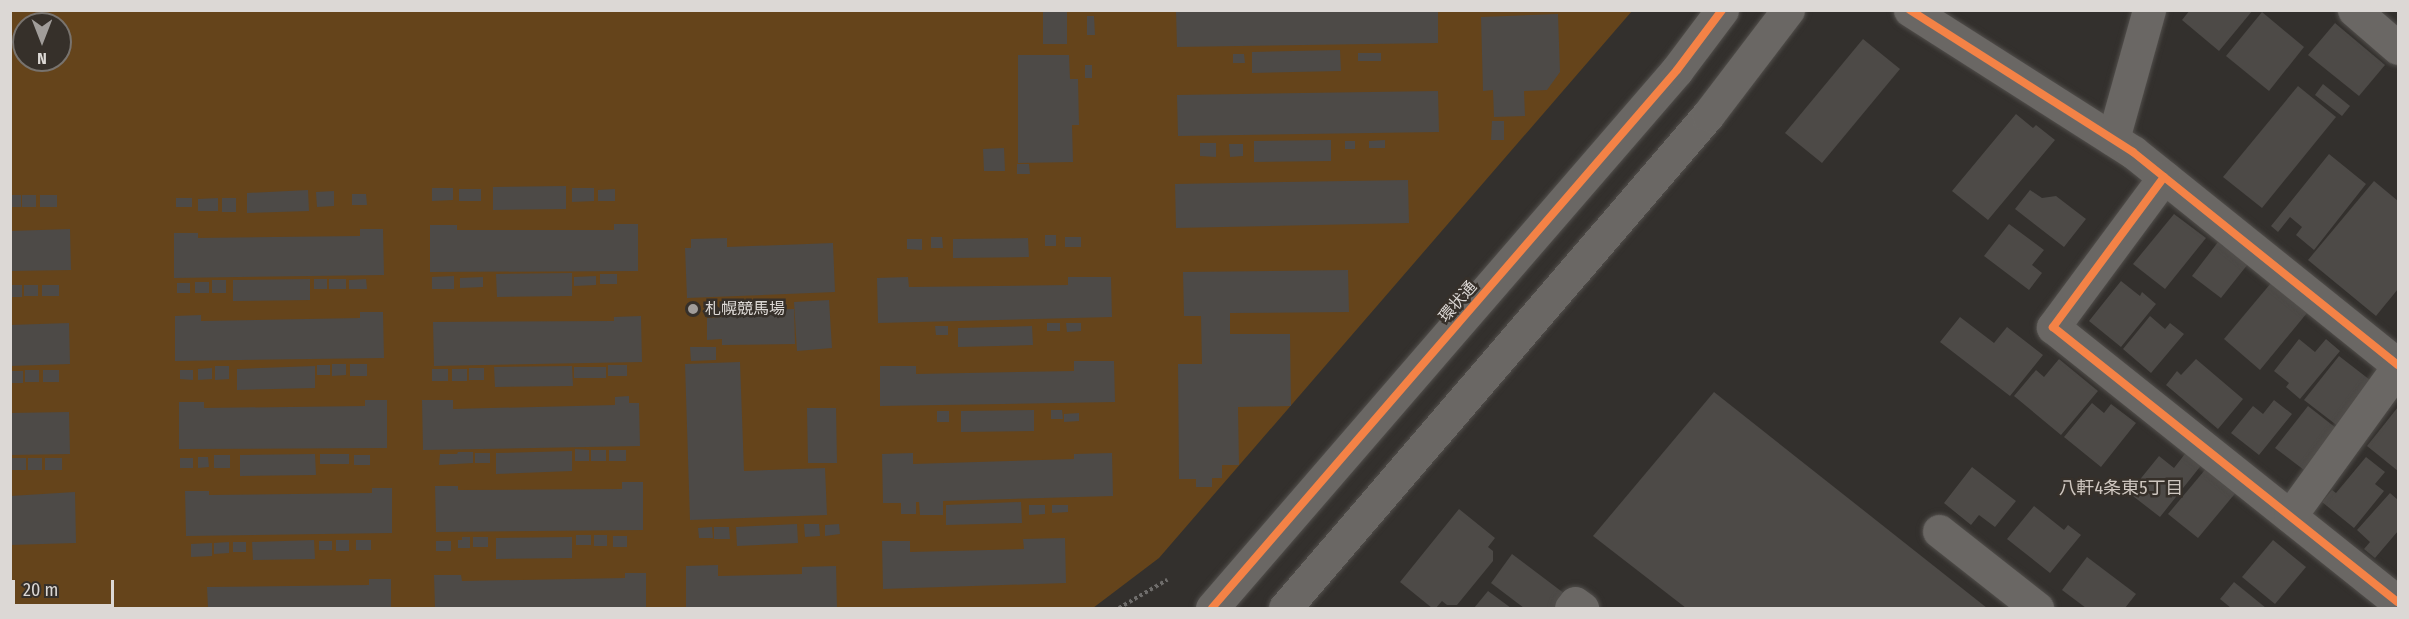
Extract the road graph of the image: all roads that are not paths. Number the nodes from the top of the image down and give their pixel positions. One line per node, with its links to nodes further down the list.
1 (1722, 10): 13 (street, 環状通)
2 (1788, 10): 14 (street)
3 (1910, 10): 7 (street)
4 (2149, 10): 7 (street)
5 (2354, 10): 6 (street)
6 (2398, 48)
7 (2113, 139): 8 (street)
8 (2164, 177): 9 (street); 10 (street)
9 (2398, 366): 10 (street)
10 (2290, 516): 12 (street)
11 (1939, 531): 17 (street)
12 (2398, 602)
13 (1212, 609)
14 (1285, 609)
15 (1571, 609): 16 (street)
16 (1582, 609)
17 (2037, 609)

